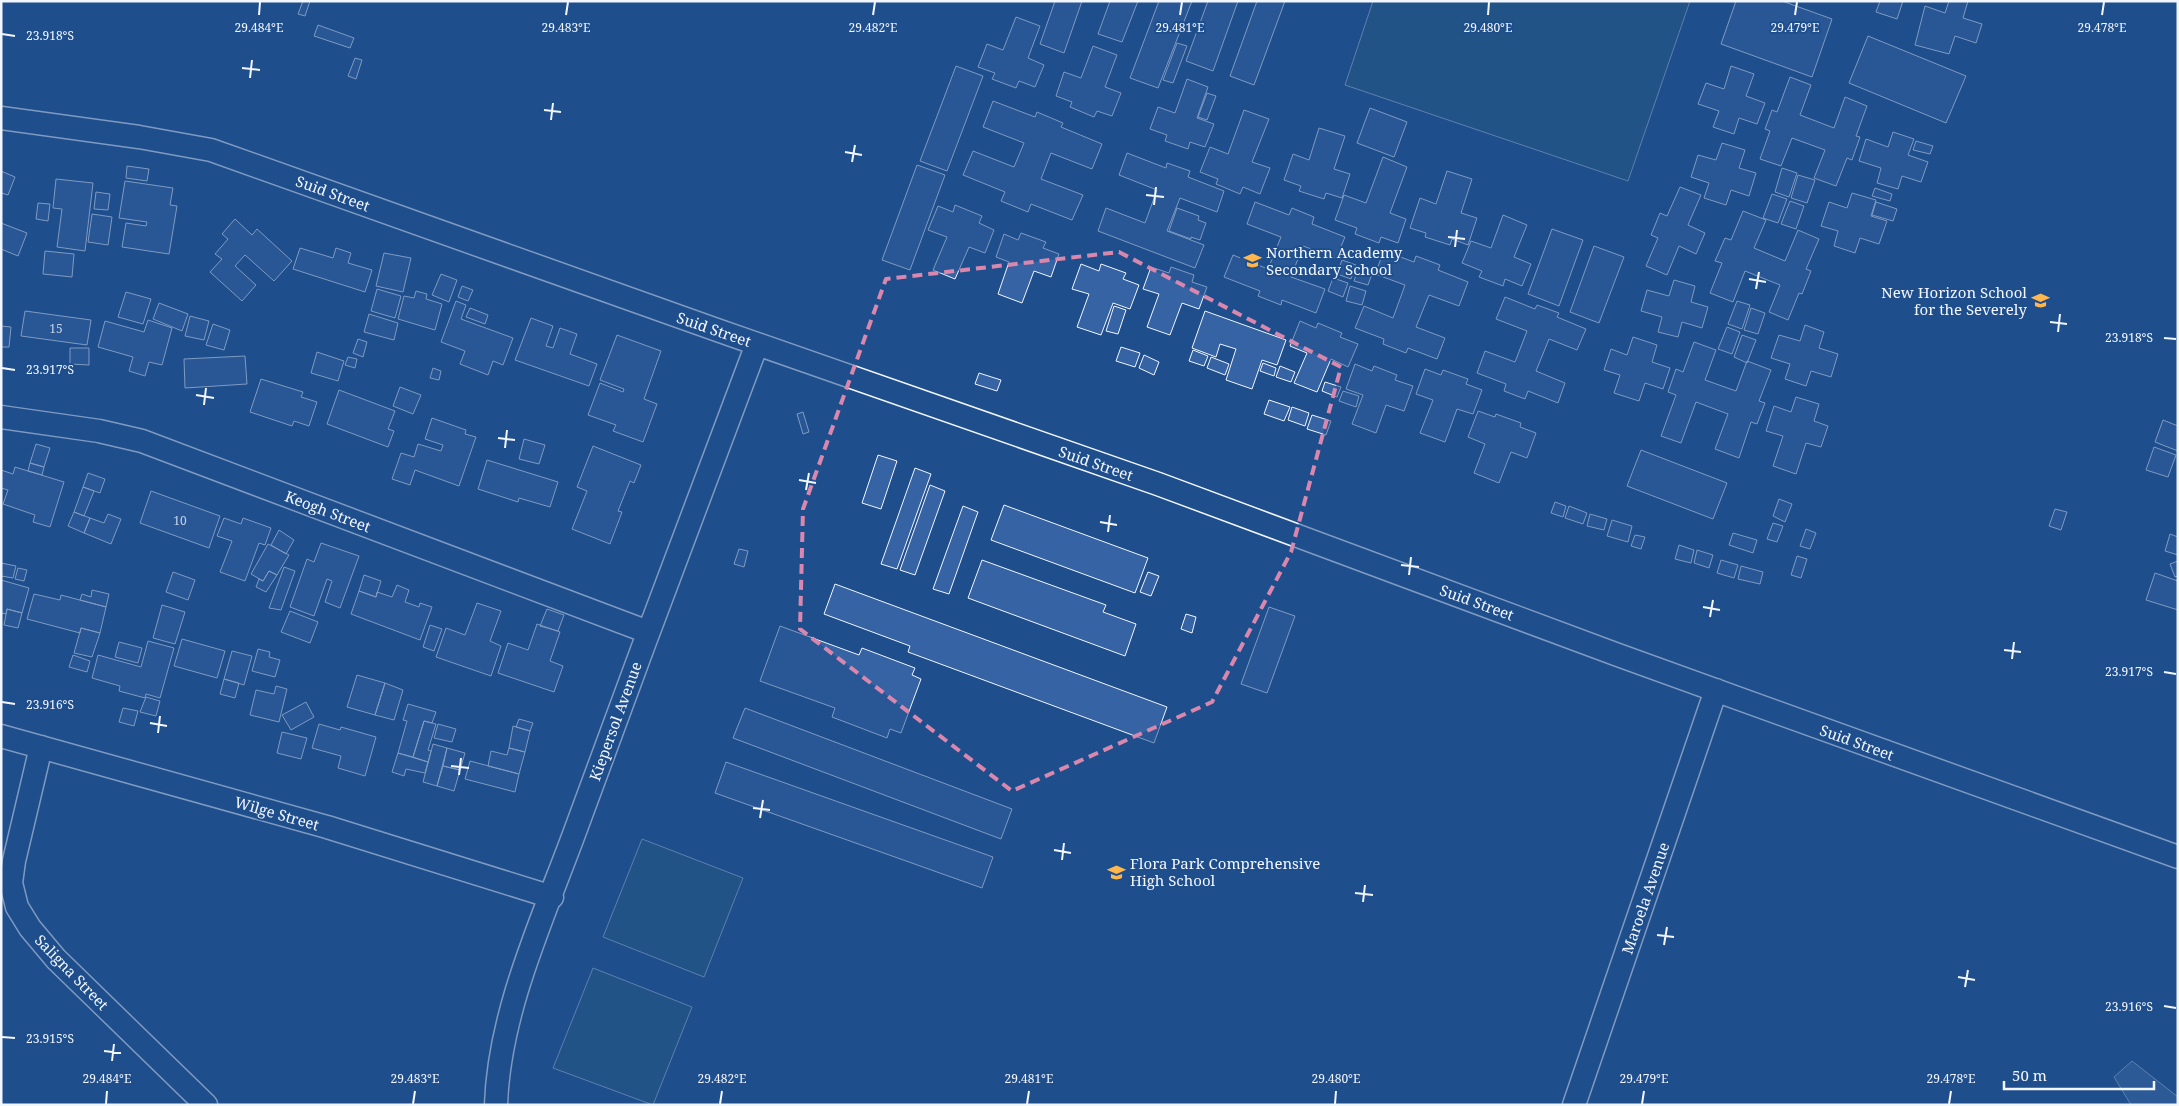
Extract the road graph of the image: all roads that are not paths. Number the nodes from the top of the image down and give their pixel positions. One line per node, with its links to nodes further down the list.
1 (1, 118): 2 (street, Suid Street)
2 (757, 344): 4 (street, Kiepersol Avenue); 5 (street, Suid Street)
3 (1, 417): 4 (street, Keogh Street)
4 (648, 632): 9 (street, Kiepersol Avenue)
5 (1716, 690): 8 (street, Suid Street); 12 (street, Maroela Avenue)
6 (1, 736): 7 (street, Wilge Street)
7 (41, 747): 9 (street, Wilge Street); 10 (street, Saligna Street)
8 (2178, 858)
9 (552, 897): 11 (street, Kiepersol Avenue)
10 (206, 1105)
11 (496, 1105)
12 (1574, 1105)

